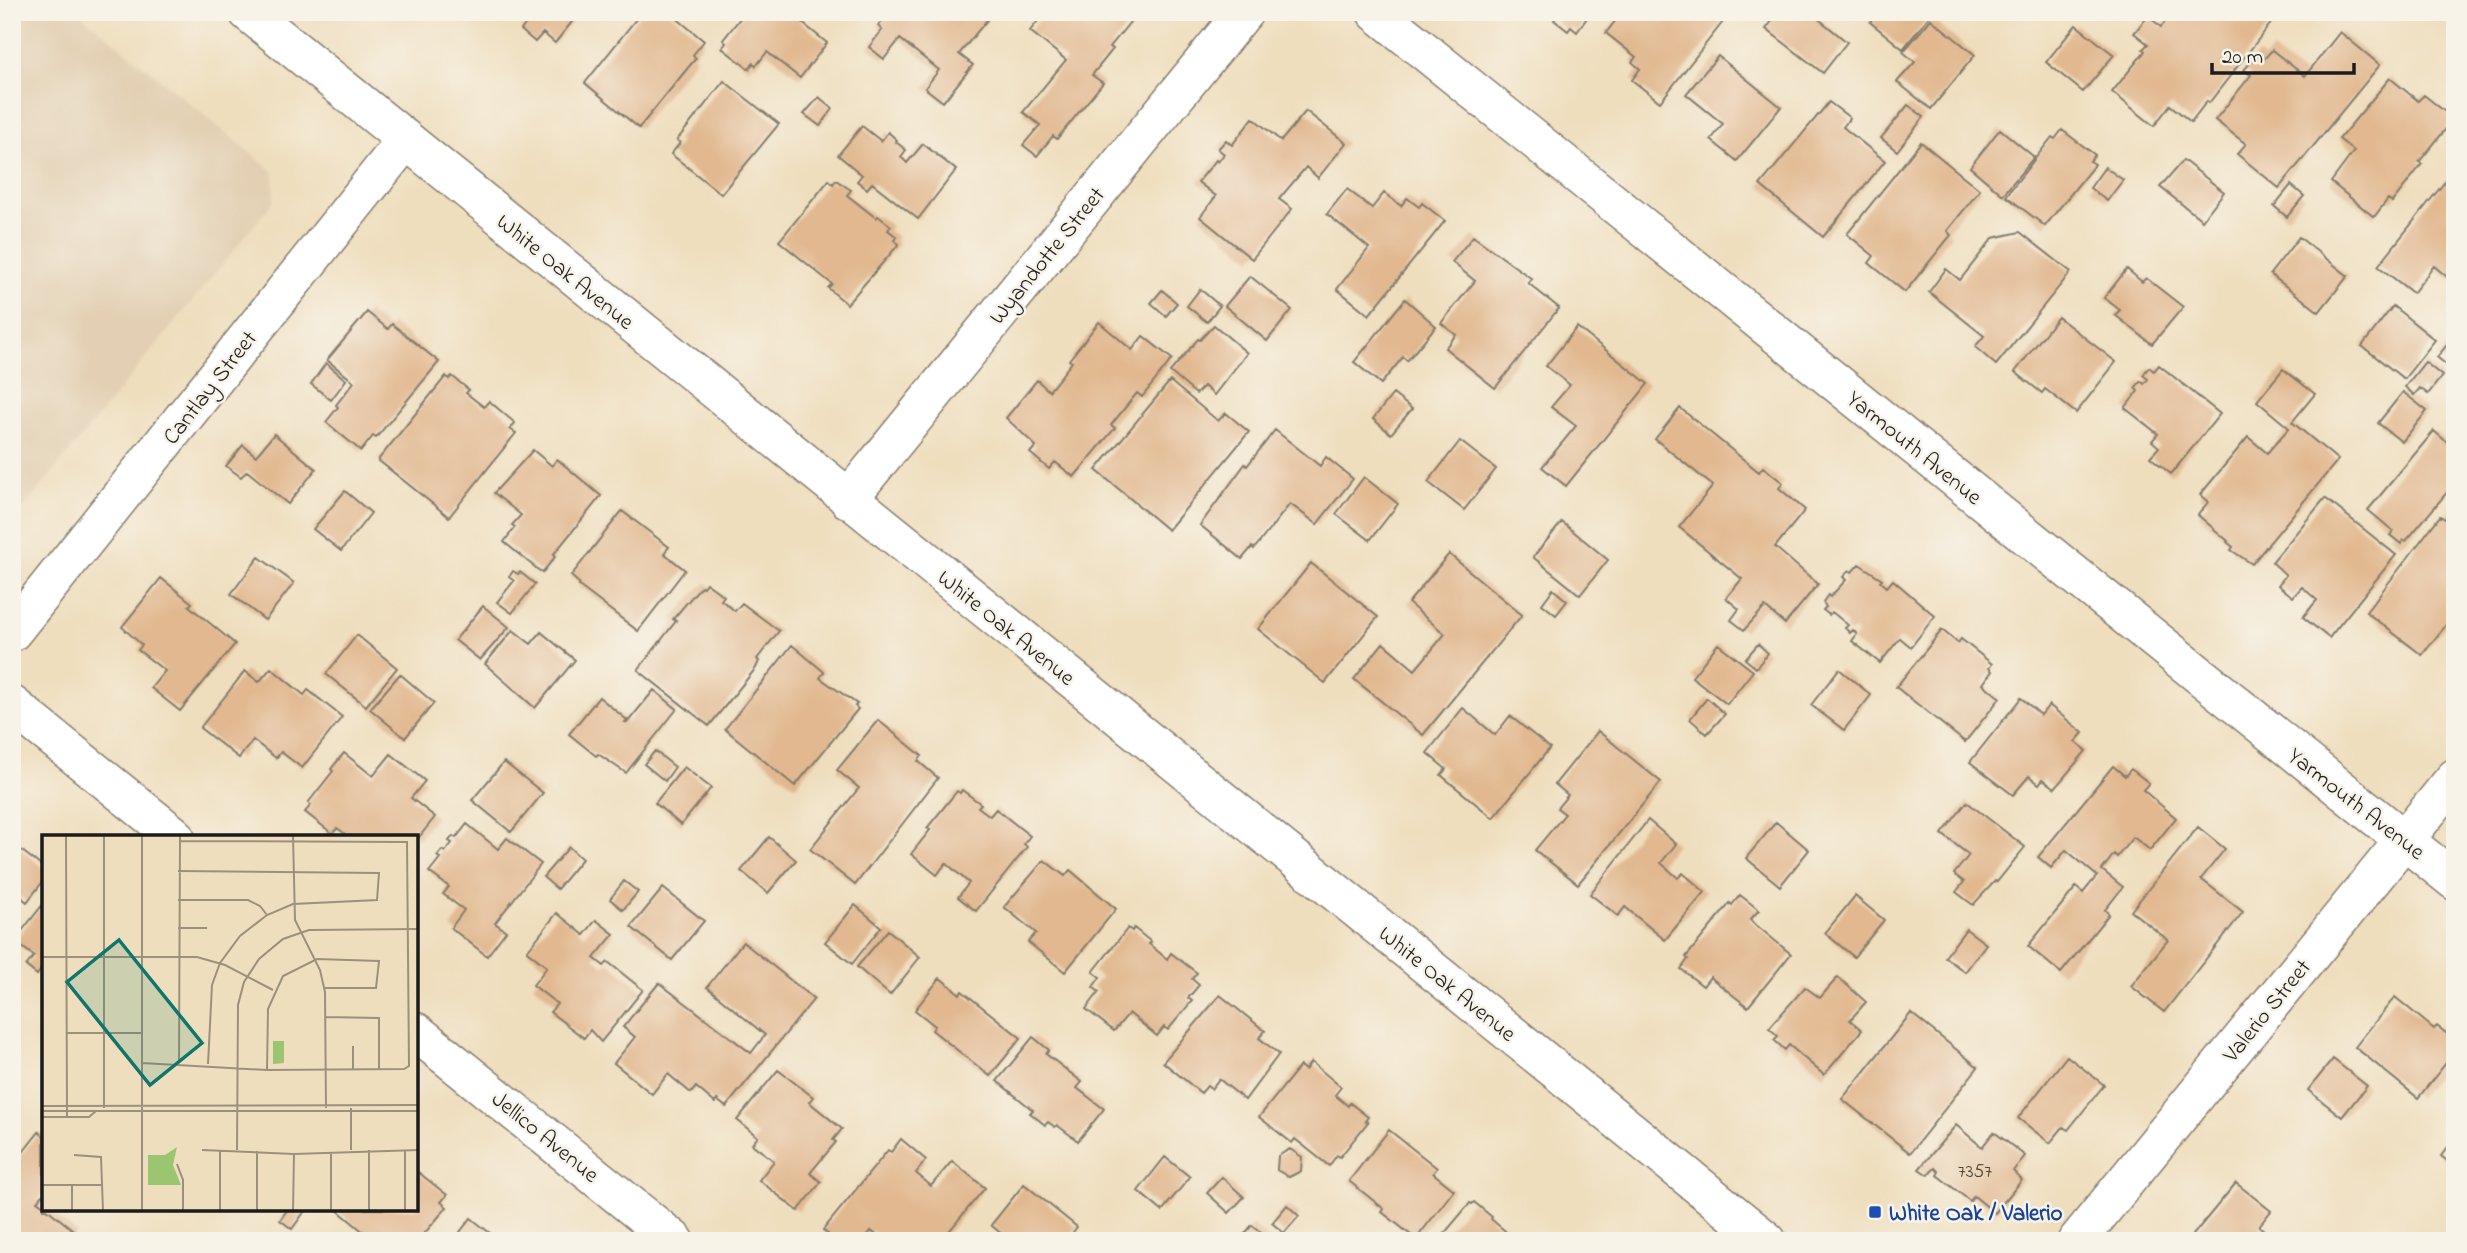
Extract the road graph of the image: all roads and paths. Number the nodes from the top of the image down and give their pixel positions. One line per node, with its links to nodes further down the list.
1 (248, 12): 4 (street, White Oak Avenue)
2 (1244, 12): 5 (street, Wyandotte Street)
3 (1376, 12): 10 (street, Yarmouth Avenue)
4 (405, 141): 5 (street, White Oak Avenue); 6 (street, Cantlay Street)
5 (848, 499): 14 (street, White Oak Avenue)
6 (12, 632)
7 (12, 705): 9 (street)
8 (2455, 778): 10 (street, Valerio Street)
9 (174, 835)
10 (2405, 840): 11 (street, Yarmouth Avenue); 15 (street, Valerio Street)
11 (2455, 881)
12 (418, 1034): 13 (street, Jellico Avenue)
13 (676, 1241)
14 (1767, 1241)
15 (2077, 1241)

